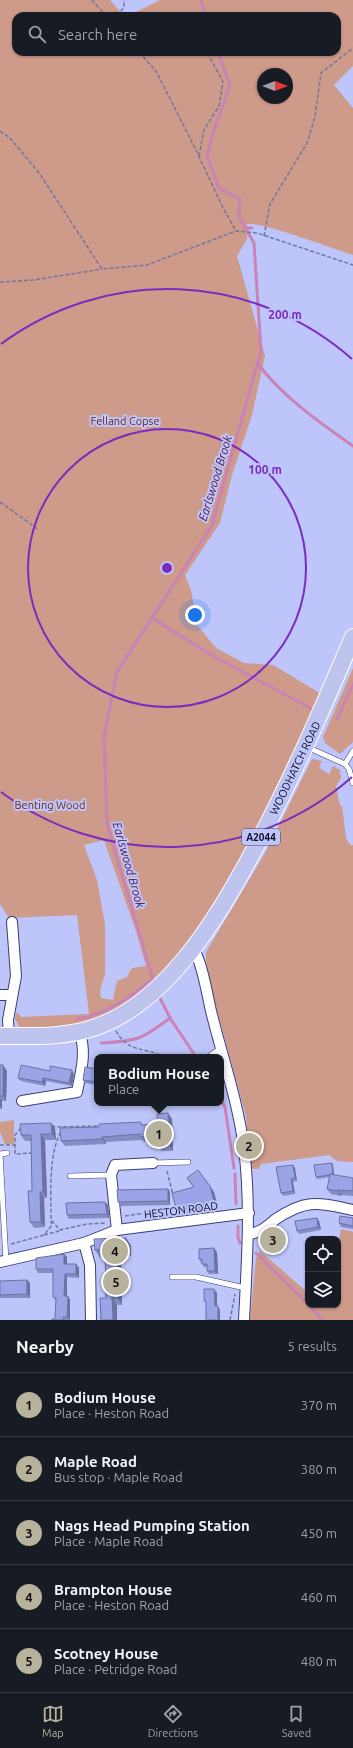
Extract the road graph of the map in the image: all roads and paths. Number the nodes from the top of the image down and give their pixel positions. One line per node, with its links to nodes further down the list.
1 (92, 0): 3 (path)
2 (124, 0): 4 (path)
3 (102, 12)
4 (120, 12)
5 (353, 48): 11 (path)
6 (142, 56): 9 (path)
7 (209, 56): 9 (path)
8 (0, 131): 13 (path)
9 (199, 156): 10 (path)
10 (236, 231): 11 (path); 13 (path)
11 (264, 236): 12 (path)
12 (353, 265)
13 (102, 269): 14 (path)
14 (0, 282)
15 (0, 502): 16 (path)
16 (39, 530)
17 (353, 638): 18 (main road, WOODHATCH ROAD / A2044)
18 (306, 746): 20 (lane); 24 (main road, WOODHATCH ROAD / A2044)
19 (353, 751): 20 (lane)
20 (345, 764): 21 (lane)
21 (351, 768): 22 (lane)
22 (353, 783)
23 (12, 922): 26 (street)
24 (193, 949): 27 (main road, WOODHATCH ROAD / A2044); 30 (street)
25 (0, 995): 26 (street)
26 (12, 995): 28 (street)
27 (79, 1031): 28 (main road, WOODHATCH ROAD / A2044); 35 (street)
28 (4, 1036)
29 (121, 1040): 31 (path)
30 (221, 1048): 32 (lane); 33 (street)
31 (159, 1054)
32 (212, 1054)
33 (223, 1054)
34 (224, 1058): 49 (street)
35 (22, 1101)
36 (23, 1126): 42 (path)
37 (45, 1126): 38 (path)
38 (64, 1126): 39 (path); 50 (path)
39 (107, 1126)
40 (0, 1153): 41 (lane); 56 (lane)
41 (7, 1153)
42 (31, 1153)
43 (188, 1162): 44 (lane)
44 (153, 1163): 46 (street)
45 (167, 1171): 51 (path)
46 (111, 1175): 47 (lane); 51 (street)
47 (70, 1176)
48 (353, 1210): 53 (street)
49 (249, 1213): 51 (street, HESTON ROAD); 53 (street)
50 (51, 1220): 52 (path); 54 (path)
51 (116, 1223): 52 (path); 55 (street, HESTON ROAD)
52 (60, 1230): 54 (path)
53 (249, 1234): 59 (street)
54 (44, 1235): 56 (path)
55 (84, 1243): 57 (street, HESTON ROAD); 60 (street)
56 (5, 1246): 57 (lane)
57 (3, 1262)
58 (172, 1276): 59 (lane)
59 (241, 1287): 61 (path); 62 (street)
60 (91, 1320)
61 (230, 1320)
62 (244, 1320)

